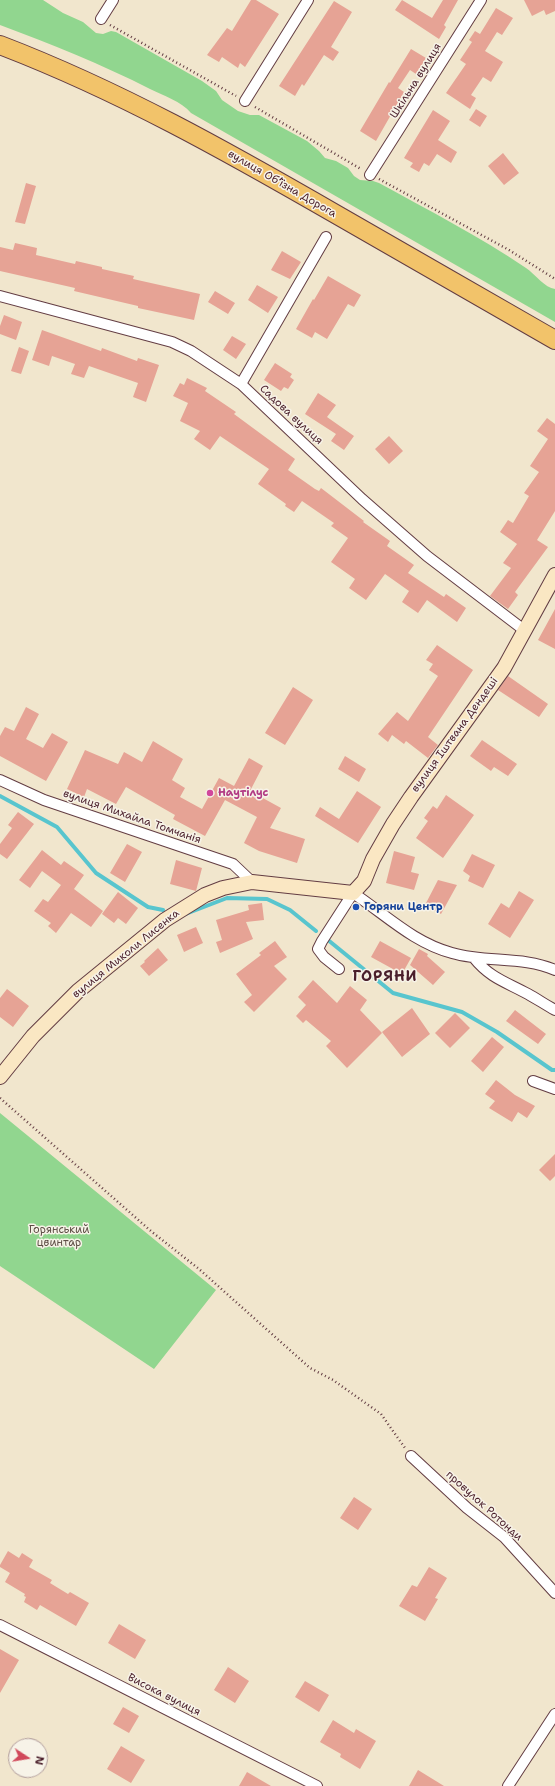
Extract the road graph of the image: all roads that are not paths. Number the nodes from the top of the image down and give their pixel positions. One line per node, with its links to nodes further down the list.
1 (113, 0): 4 (street)
2 (308, 0): 6 (street)
3 (481, 0): 7 (street, Шкільна вулиця)
4 (101, 19)
5 (0, 45): 10 (highway, вулиця Обʼїзна Дорога)
6 (245, 101)
7 (370, 175)
8 (326, 237): 11 (street)
9 (0, 296): 11 (street, Садова вулиця)
10 (555, 340)
11 (241, 384): 13 (street, Садова вулиця)
12 (555, 575): 13 (street, вулиця Іштвана Дендеші)
13 (524, 630): 16 (street, вулиця Іштвана Дендеші)
14 (0, 780): 15 (street, вулиця Михайла Томчанія)
15 (252, 882): 16 (street, вулиця Миколи Лисенка); 21 (street, вулиця Миколи Лисенка)
16 (354, 893): 17 (street); 18 (street)
17 (474, 958): 19 (street); 20 (street)
18 (339, 969)
19 (555, 970)
20 (555, 1010)
21 (0, 1077)
22 (533, 1081): 23 (street)
23 (555, 1089)
24 (411, 1456): 25 (street, провулок Ротонди)
25 (555, 1593)
26 (0, 1625): 28 (street, Висока вулиця)
27 (555, 1714): 29 (street)
28 (317, 1786)
29 (508, 1786)

